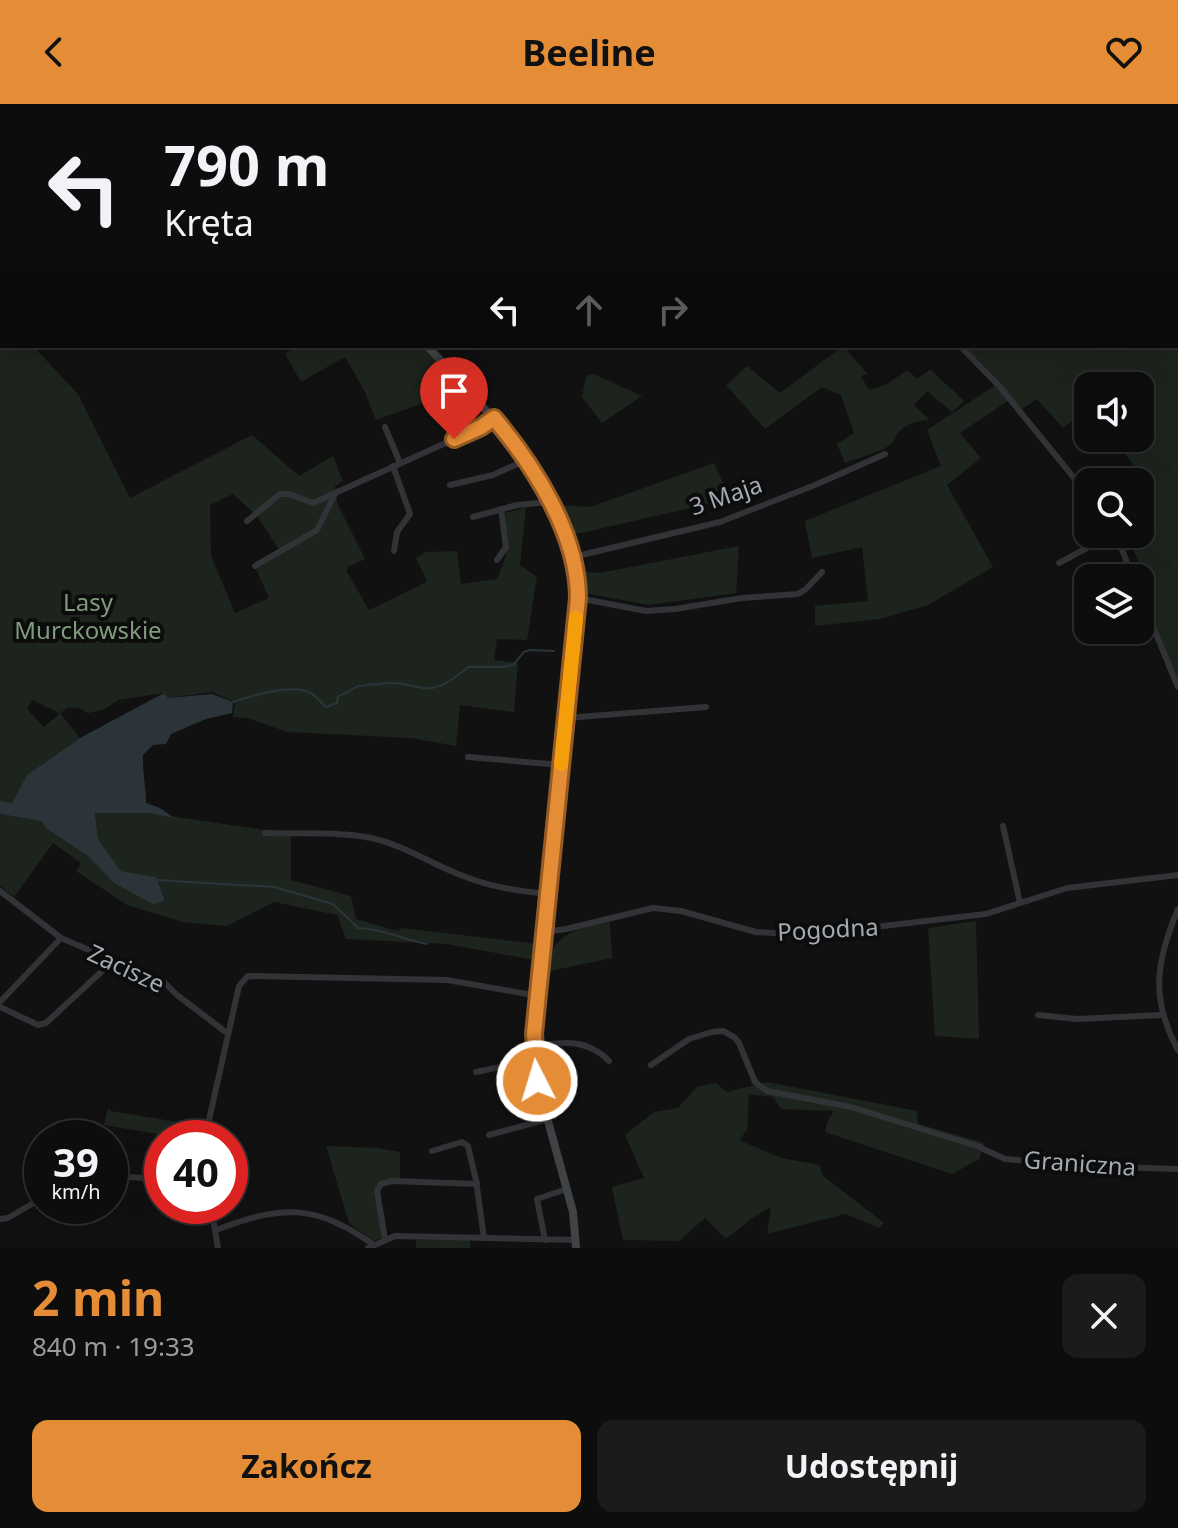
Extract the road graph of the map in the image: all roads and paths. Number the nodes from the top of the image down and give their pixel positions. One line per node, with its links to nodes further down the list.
1 (429, 348): 3 (street)
2 (962, 348): 8 (street)
3 (494, 418): 6 (street); 7 (street)
4 (385, 427): 7 (street)
5 (885, 454): 17 (street, 3 Maja)
6 (527, 460): 9 (street); 11 (street)
7 (396, 464): 10 (street); 16 (street)
8 (1074, 478)
9 (450, 485)
10 (335, 494): 14 (street); 20 (street)
11 (550, 502): 12 (street); 17 (street)
12 (501, 509): 13 (street); 18 (street)
13 (473, 517)
14 (247, 521)
15 (1088, 548): 19 (street)
16 (394, 551)
17 (573, 557): 22 (street)
18 (497, 560)
19 (1059, 563)
20 (255, 566)
21 (822, 572): 22 (street)
22 (578, 598): 26 (street)
23 (1154, 629): 24 (street)
24 (1178, 687)
25 (706, 707): 26 (street)
26 (566, 718): 28 (street)
27 (468, 757): 28 (street)
28 (561, 765): 33 (street)
29 (1003, 826): 34 (street)
30 (265, 833): 33 (street)
31 (1178, 875): 34 (street, Pogodna)
32 (1, 892): 37 (street, Zacisze)
33 (548, 894): 36 (street)
34 (1020, 903): 36 (street, Pogodna)
35 (1178, 909): 42 (street)
36 (544, 932): 39 (street)
37 (61, 938): 38 (street, Zacisze); 40 (street, Zacisze)
38 (113, 961): 40 (street); 43 (street, Zacisze)
39 (538, 996): 43 (street); 44 (street)
40 (0, 1005)
41 (1038, 1015): 42 (street)
42 (1162, 1015): 45 (street)
43 (227, 1033): 51 (street)
44 (534, 1046): 46 (street); 47 (street)
45 (1178, 1050)
46 (534, 1060): 49 (street); 50 (street)
47 (609, 1061)
48 (651, 1065): 54 (street, Graniczna)
49 (476, 1072)
50 (548, 1119): 52 (street); 56 (street)
51 (209, 1120)
52 (489, 1135)
53 (432, 1151): 55 (street)
54 (1178, 1169)
55 (477, 1184): 62 (street); 64 (street)
56 (567, 1189): 63 (street); 65 (street)
57 (24, 1209): 58 (street)
58 (0, 1219)
59 (215, 1224): 60 (street)
60 (216, 1230): 64 (street); 66 (street)
61 (447, 1237): 62 (street); 64 (street); 67 (street)
62 (484, 1238): 63 (street)
63 (545, 1240): 65 (street)
64 (377, 1243)
65 (576, 1244)
66 (218, 1248)
67 (446, 1248)

